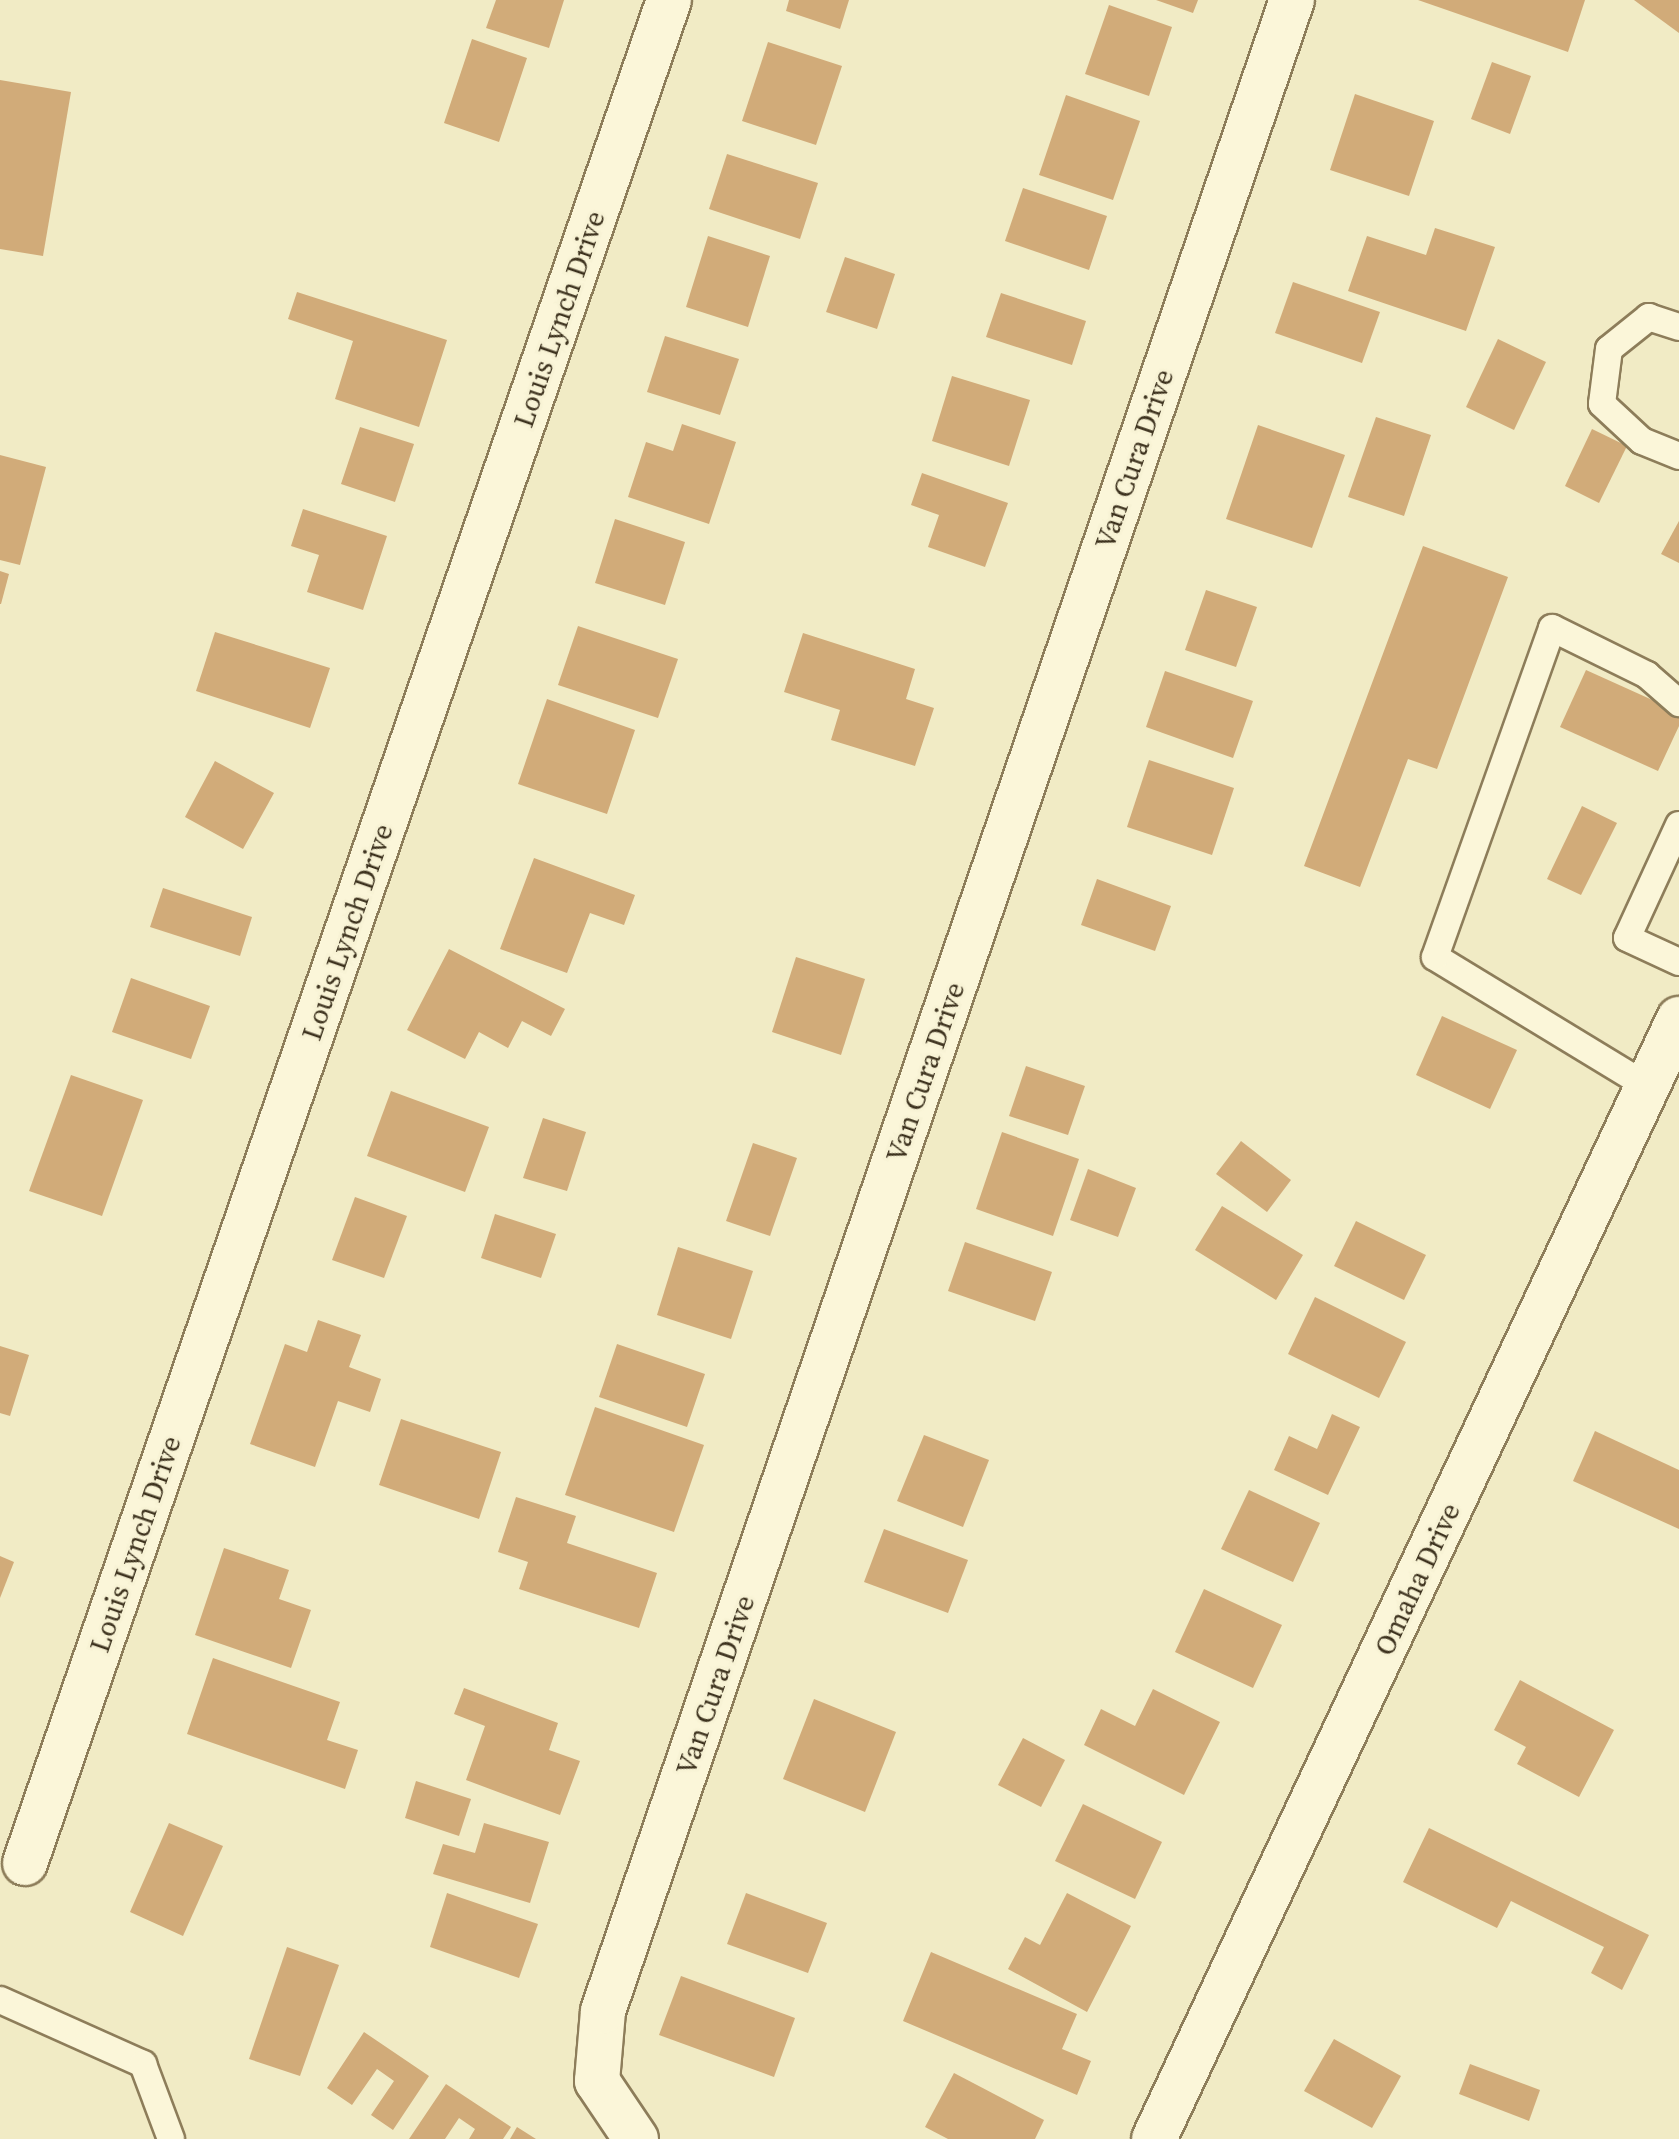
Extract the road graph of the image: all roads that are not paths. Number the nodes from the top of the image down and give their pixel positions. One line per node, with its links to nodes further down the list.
1 (669, 0): 10 (street, Louis Lynch Drive)
2 (1292, 0): 13 (street, Van Cura Drive)
3 (1679, 327): 4 (lane)
4 (1679, 456)
5 (1679, 703): 9 (lane)
6 (1675, 842): 7 (lane)
7 (1679, 962)
8 (1679, 1019): 9 (street, Omaha Drive)
9 (1647, 1086): 14 (street, Omaha Drive)
10 (25, 1863)
11 (0, 2000): 12 (lane)
12 (171, 2139)
13 (636, 2139)
14 (1154, 2139)

